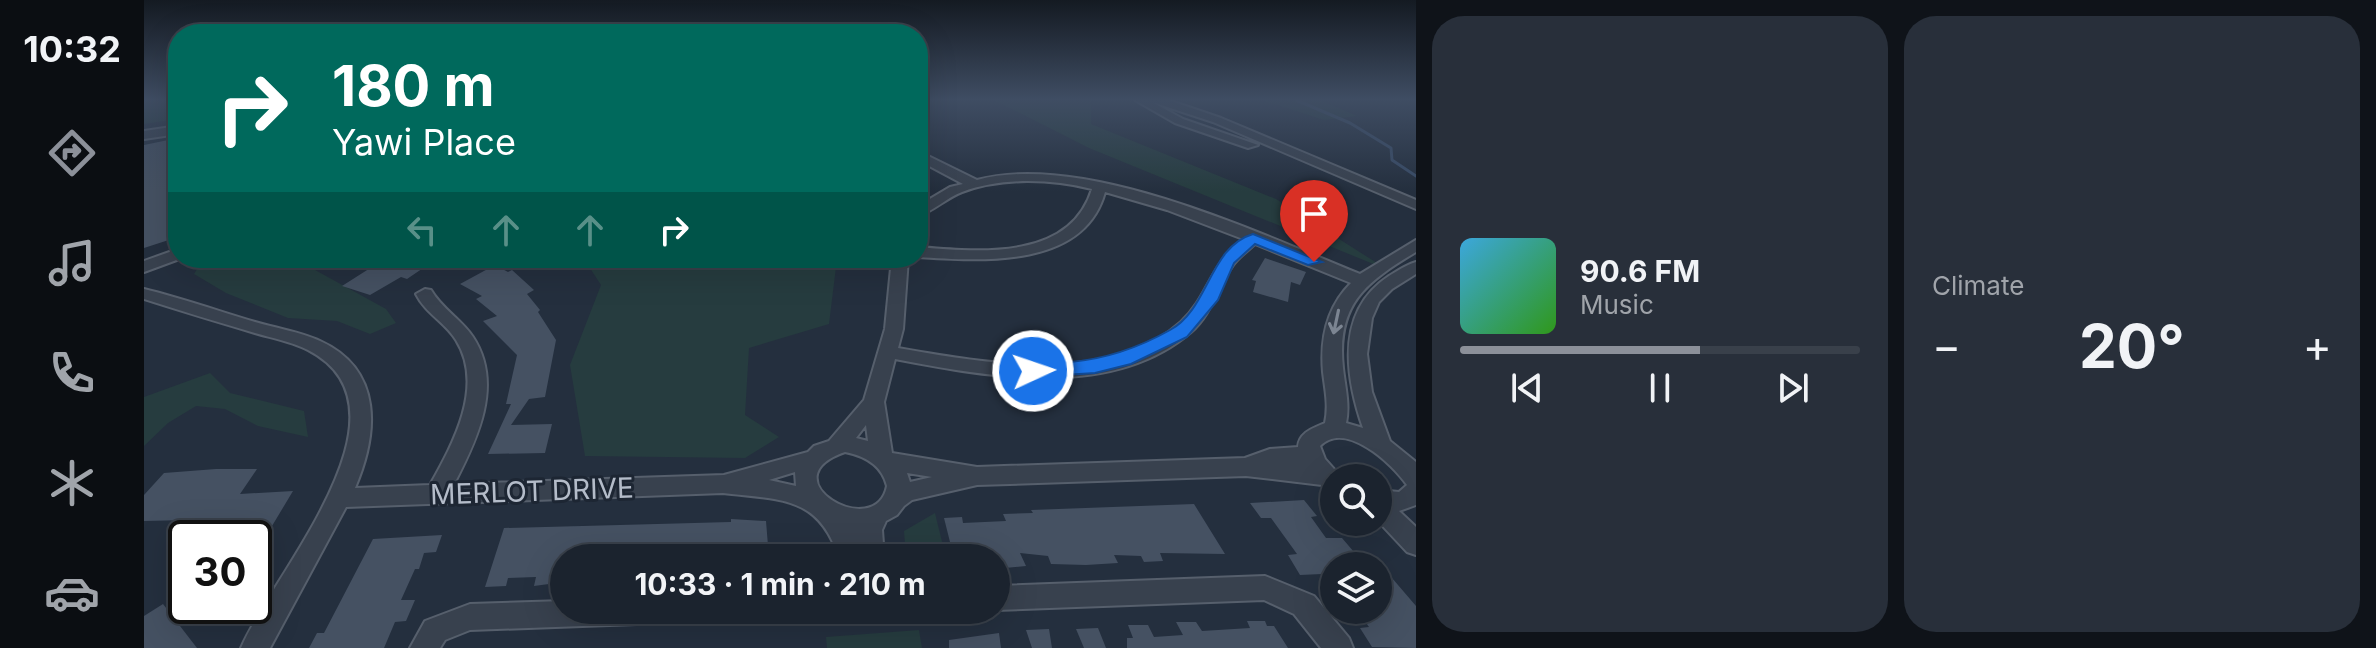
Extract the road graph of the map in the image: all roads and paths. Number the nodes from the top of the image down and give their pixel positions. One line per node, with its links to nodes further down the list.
1 (1204, 130): 5 (street)
2 (1240, 130): 5 (street)
3 (168, 131): 4 (street)
4 (144, 135)
5 (1290, 153): 9 (street)
6 (928, 160): 7 (street)
7 (974, 184): 8 (street); 10 (street)
8 (1100, 186): 11 (street); 13 (street)
9 (1416, 202)
10 (928, 205)
11 (1253, 238): 18 (street); 21 (street)
12 (1416, 245): 18 (street)
13 (928, 252)
14 (168, 258): 15 (street)
15 (144, 267)
16 (1416, 267): 24 (street)
17 (899, 268): 21 (street)
18 (1359, 280): 23 (street, one-way to 23)
19 (144, 294): 37 (street)
20 (425, 294): 35 (street)
21 (888, 352): 22 (street)
22 (874, 402): 25 (street); 27 (street)
23 (1333, 431): 24 (street); 26 (street)
24 (1381, 445): 34 (street)
25 (837, 446): 27 (street, MERLOT DRIVE); 28 (street, MERLOT DRIVE)
26 (1309, 454): 29 (street, MERLOT DRIVE); 30 (street, MERLOT DRIVE)
27 (884, 458): 31 (street, MERLOT DRIVE); 39 (street)
28 (812, 459): 33 (street, MERLOT DRIVE); 38 (street)
29 (1246, 467): 31 (street, MERLOT DRIVE); 32 (street, MERLOT DRIVE)
30 (1320, 467)
31 (977, 476): 39 (street, MERLOT DRIVE)
32 (1320, 477)
33 (723, 484): 35 (street, MERLOT DRIVE); 38 (street, MERLOT DRIVE)
34 (1414, 487): 36 (street)
35 (437, 495): 37 (street, MERLOT DRIVE)
36 (1392, 496)
37 (340, 498): 46 (street)
38 (821, 507): 39 (street, MERLOT DRIVE); 41 (street)
39 (884, 508): 42 (street)
40 (1392, 517): 43 (street)
41 (847, 544)
42 (870, 544)
43 (1416, 544)
44 (1010, 597): 48 (street)
45 (550, 614): 47 (street)
46 (255, 648)
47 (424, 648)
48 (1339, 648)

